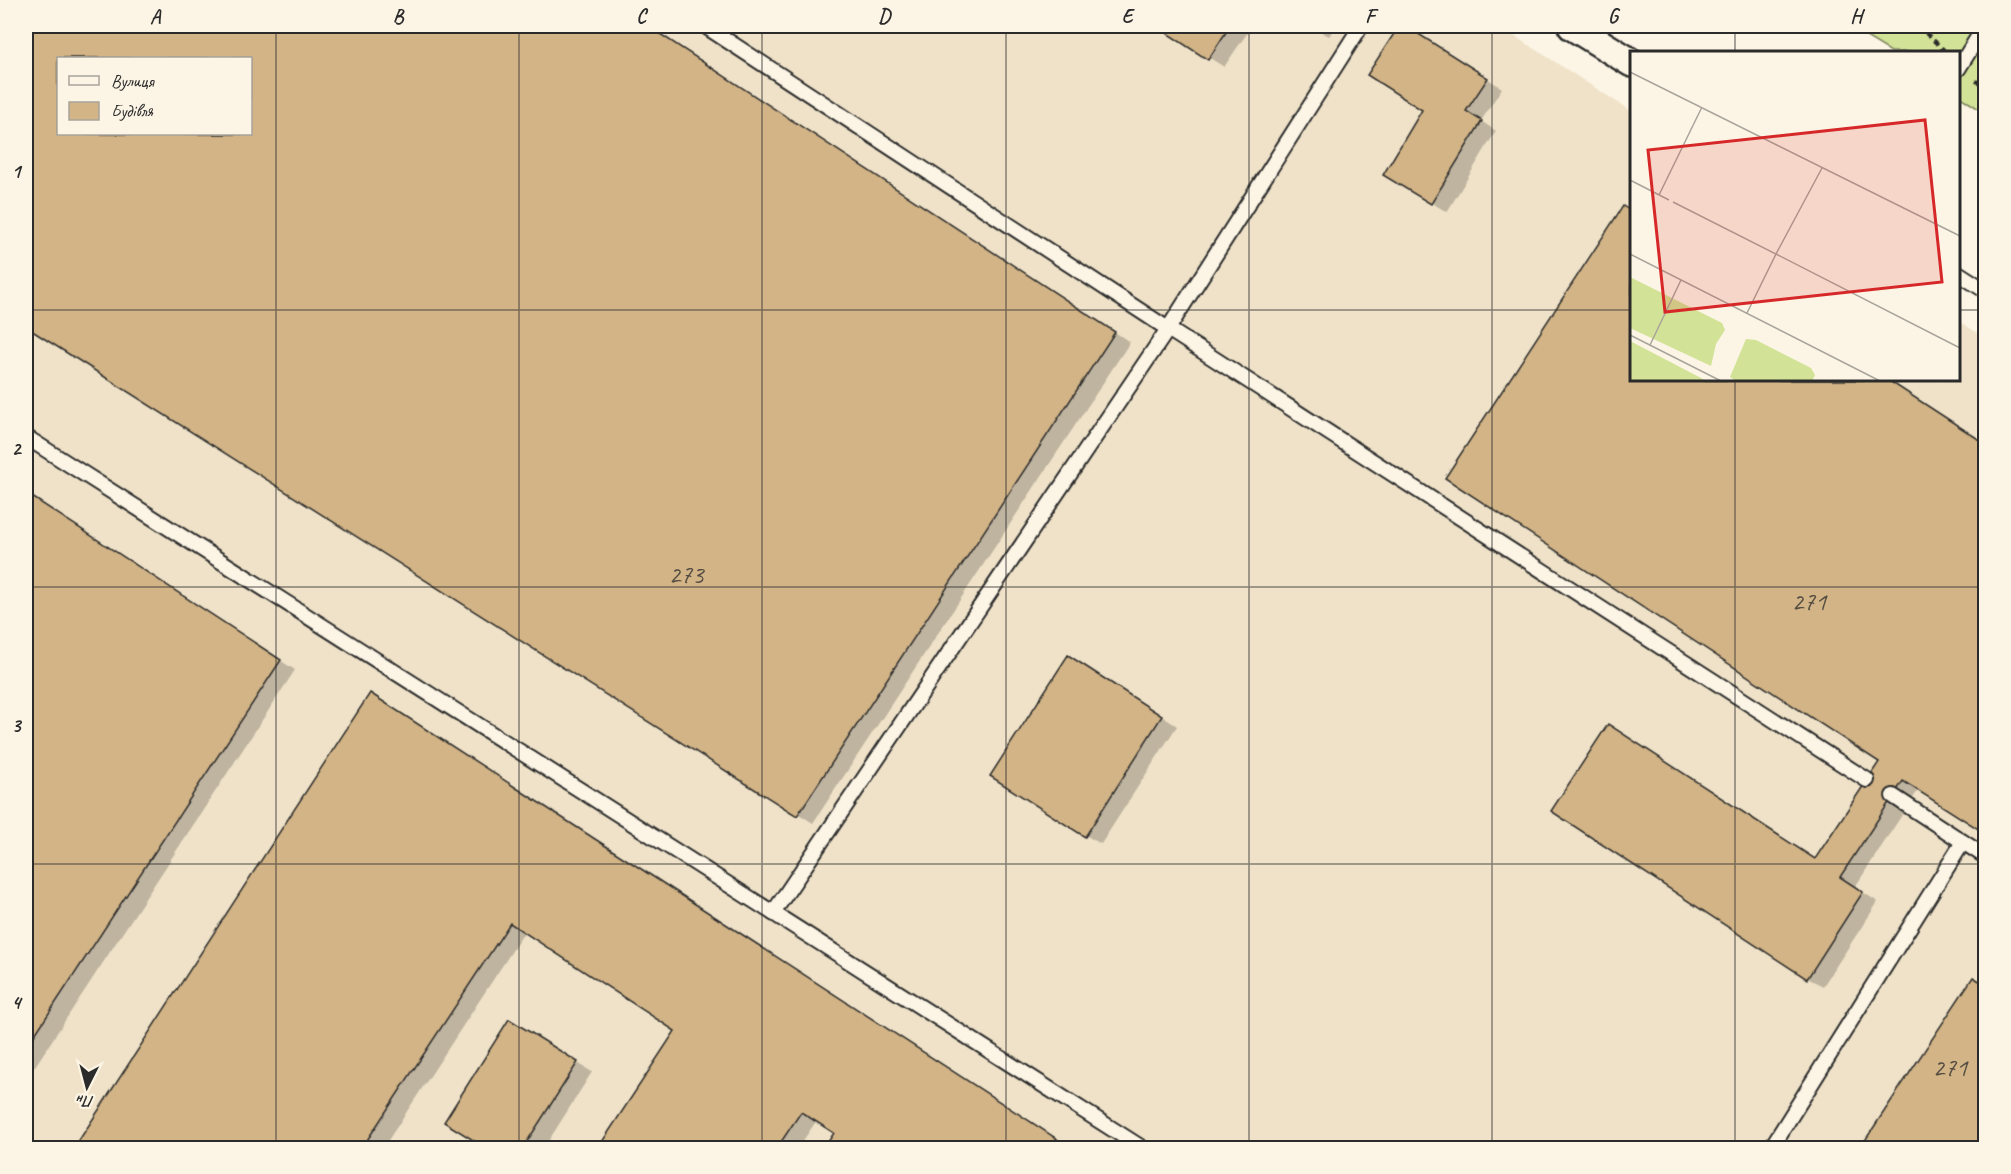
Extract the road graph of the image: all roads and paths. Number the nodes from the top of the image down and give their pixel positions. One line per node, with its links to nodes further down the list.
1 (705, 26): 11 (lane)
2 (1361, 26): 11 (lane)
3 (1572, 26): 7 (street)
4 (1918, 26): 6 (path)
5 (1984, 26): 8 (lane)
6 (1946, 51)
7 (1630, 62)
8 (1960, 67)
9 (1960, 274): 10 (lane)
10 (1986, 291)
11 (1168, 329): 13 (lane); 17 (lane)
12 (26, 437): 17 (lane)
13 (1867, 780)
14 (1893, 796): 15 (lane)
15 (1963, 842): 16 (lane); 19 (lane)
16 (1986, 857)
17 (773, 913): 18 (lane)
18 (1142, 1149)
19 (1771, 1149)

